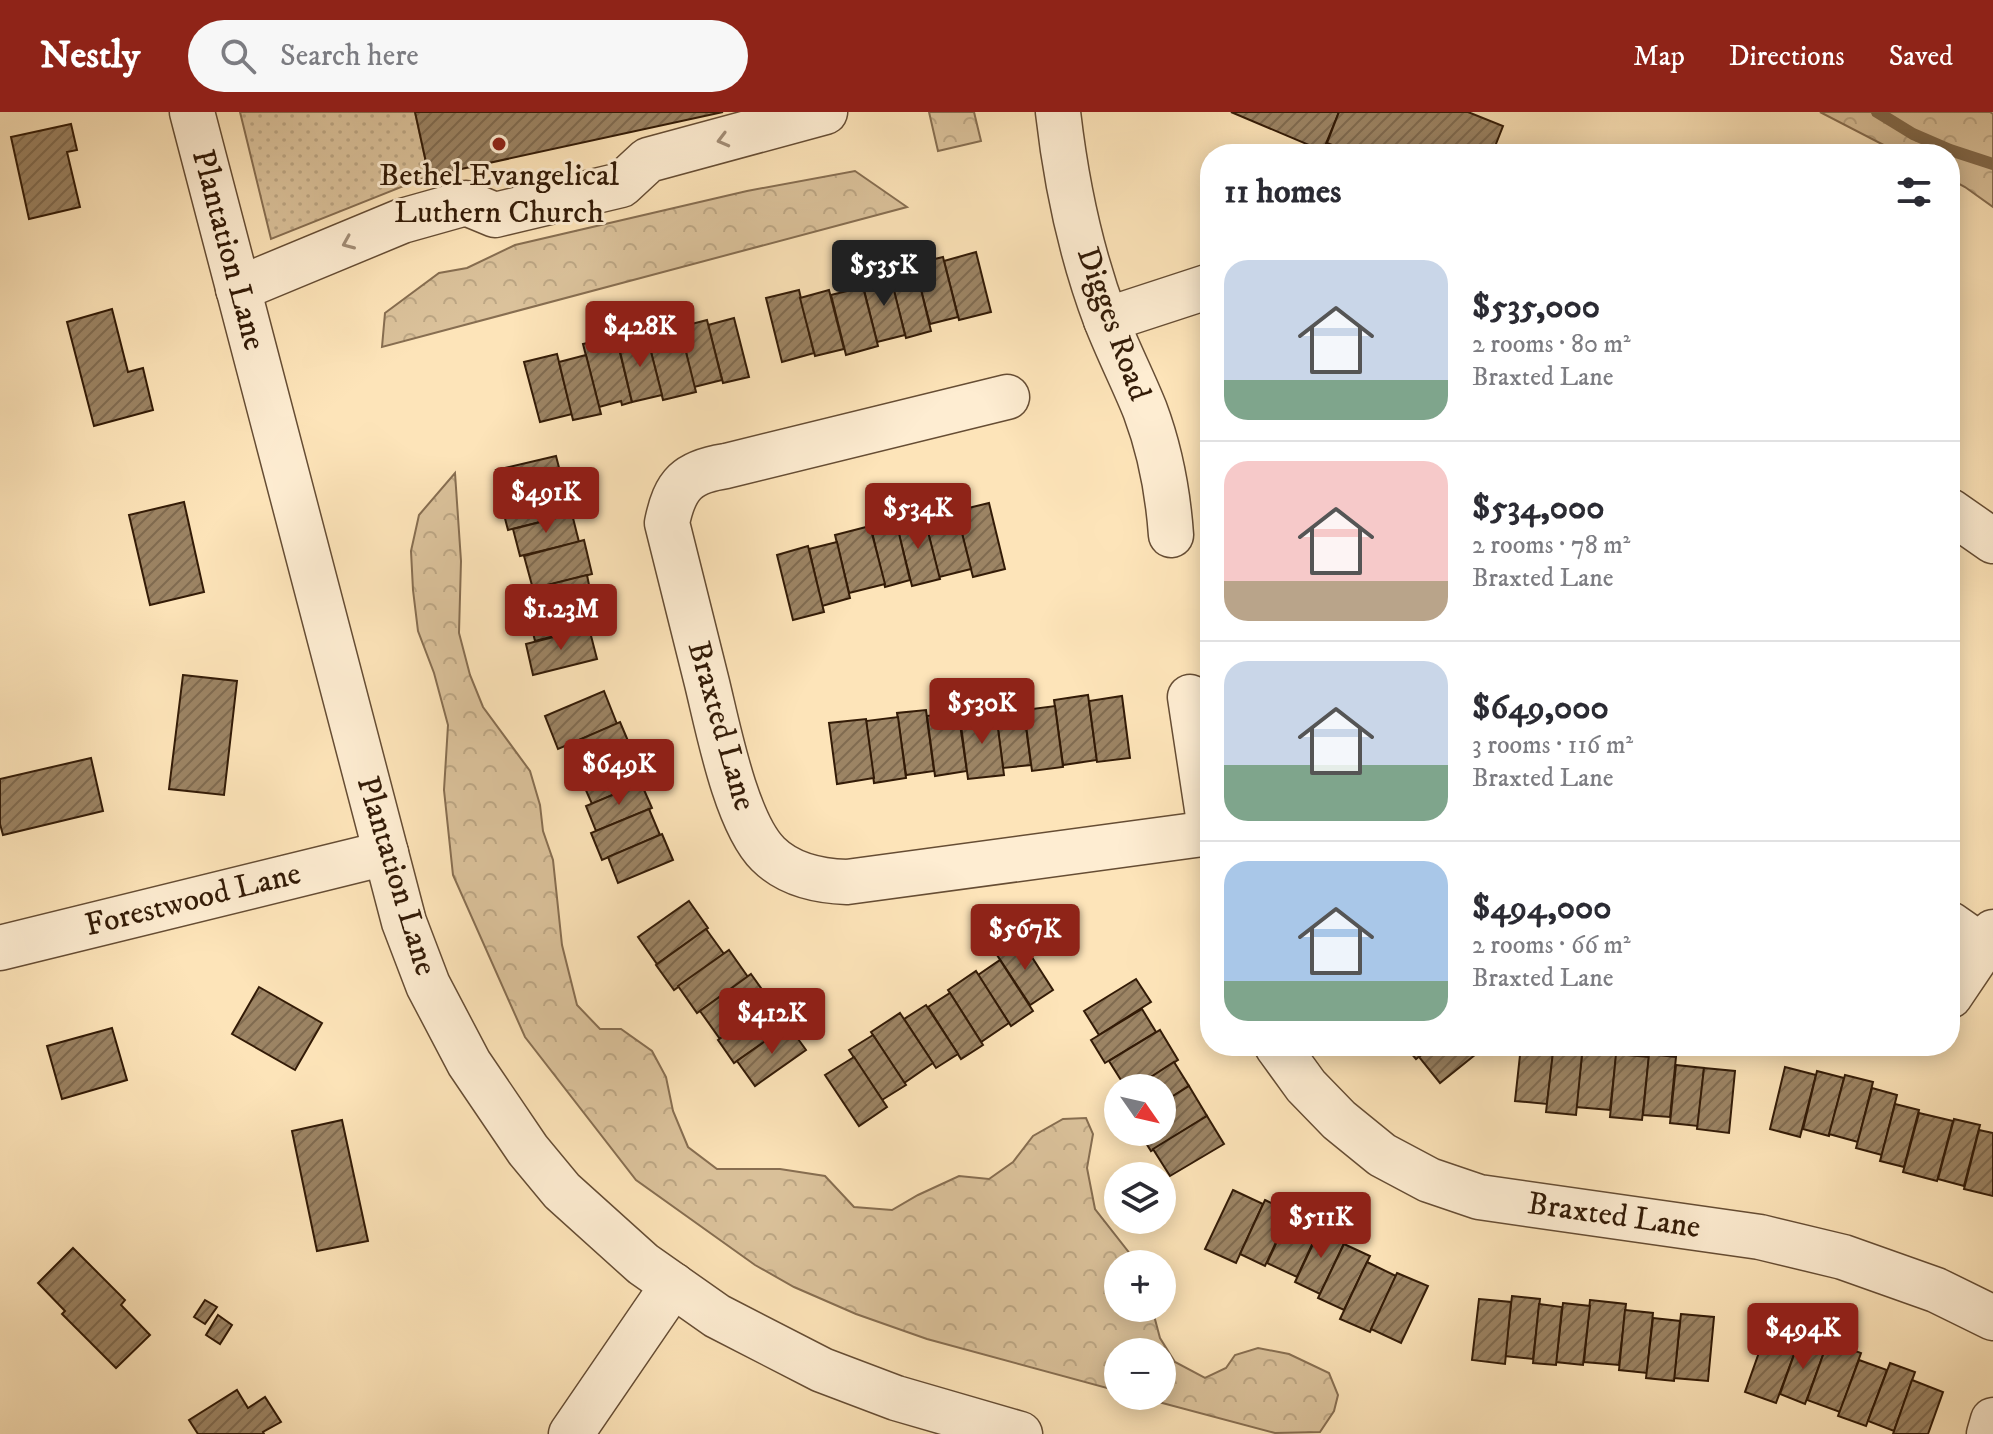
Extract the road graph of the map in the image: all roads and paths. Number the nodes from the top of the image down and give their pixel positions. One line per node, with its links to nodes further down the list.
1 (192, 112): 4 (street, Plantation Lane)
2 (825, 112): 4 (street, one-way to 4)
3 (1058, 112): 6 (street, Digges Road)
4 (238, 289): 14 (street, Plantation Lane)
5 (1200, 289): 6 (street)
6 (1106, 320): 9 (street, Digges Road)
7 (1007, 397): 13 (street, Braxted Lane)
8 (1960, 518): 10 (street)
9 (1171, 535)
10 (1993, 541)
11 (1190, 697): 12 (street, Braxted Lane)
12 (1200, 764)
13 (1200, 832)
14 (386, 853): 16 (street, Forestwood Lane); 19 (street, Plantation Lane)
15 (1975, 934): 17 (street)
16 (0, 948)
17 (1960, 971)
18 (1284, 1056): 20 (street, Braxted Lane)
19 (673, 1285): 22 (street); 23 (street, Plantation Lane)
20 (1993, 1318)
21 (1993, 1420): 24 (street)
22 (571, 1434)
23 (1020, 1434)
24 (1989, 1434)

